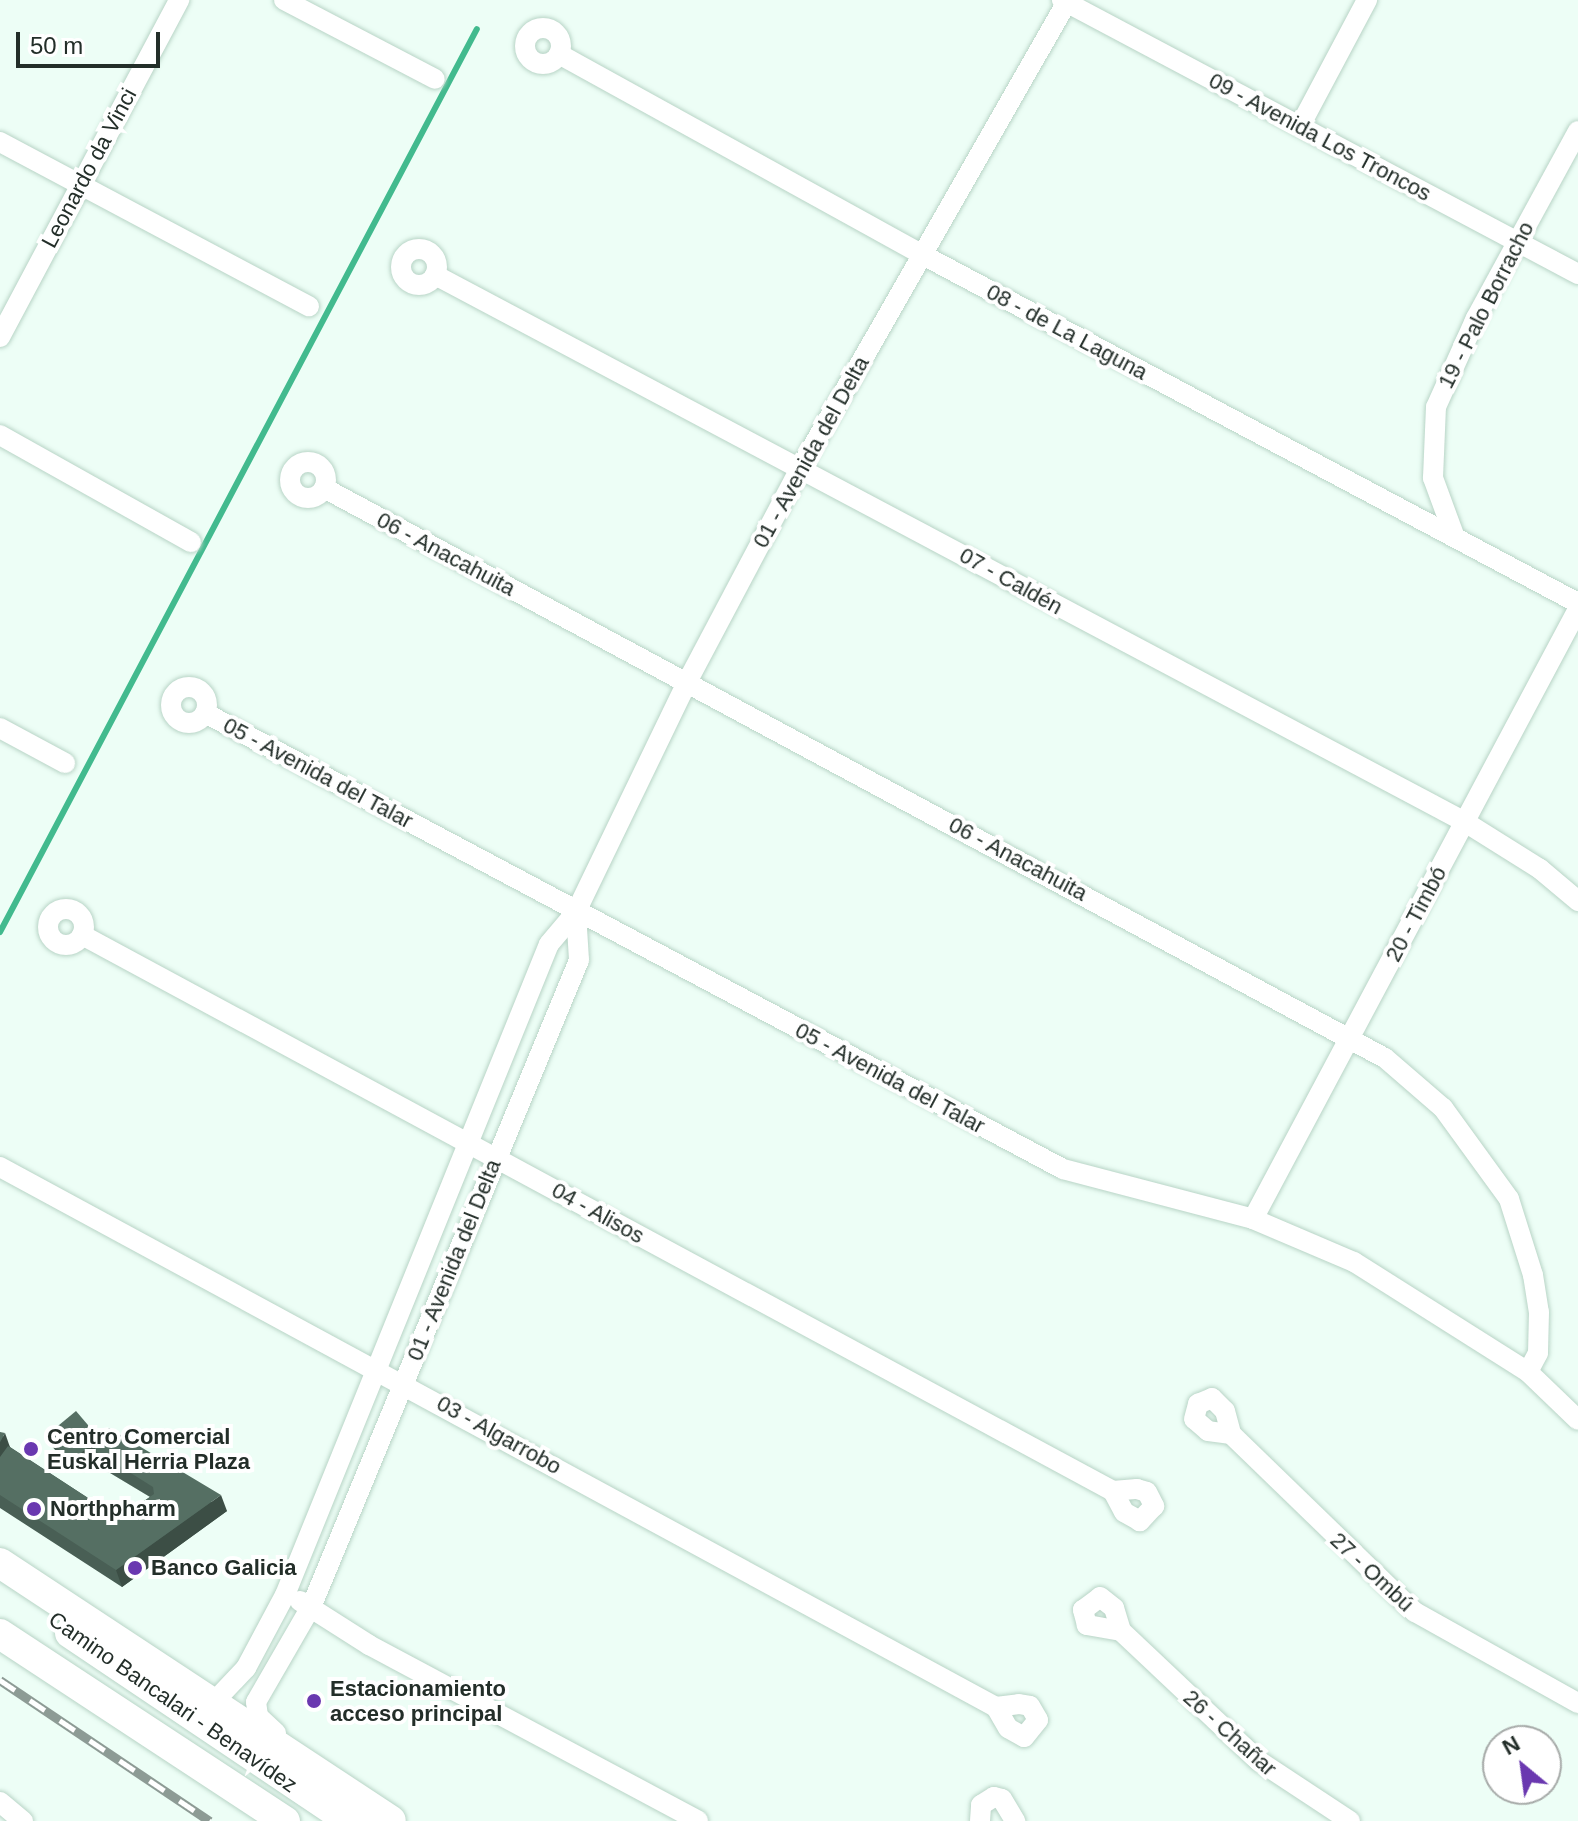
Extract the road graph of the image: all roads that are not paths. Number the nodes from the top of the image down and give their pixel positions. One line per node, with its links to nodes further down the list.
1 (179, 0): 10 (street, Leonardo da Vinci)
2 (284, 0): 6 (street)
3 (1367, 0): 7 (street)
4 (1065, 1): 7 (street, 09 - Avenida Los Troncos); 12 (street, 01 - Avenida del Delta)
5 (559, 54): 12 (street, 08 - de La Laguna)
6 (435, 79)
7 (1300, 126): 11 (street, 09 - Avenida Los Troncos)
8 (1578, 131): 11 (street, 19 - Palo Borracho)
9 (0, 142): 10 (street)
10 (80, 185): 15 (street); 16 (street, Leonardo da Vinci)
11 (1516, 241): 13 (street, 09 - Avenida Los Troncos); 20 (street, 19 - Palo Borracho)
12 (921, 254): 18 (street, 01 - Avenida del Delta); 20 (street, 08 - de La Laguna)
13 (1578, 274)
14 (435, 275): 18 (street, 07 - Caldén)
15 (309, 306)
16 (0, 337)
17 (0, 435): 21 (street)
18 (801, 467): 23 (street, 01 - Avenida del Delta); 27 (street, 07 - Caldén)
19 (324, 488): 23 (street, 06 - Anacahuita)
20 (1454, 535): 22 (street, 08 - de La Laguna)
21 (191, 542)
22 (1578, 606): 27 (street, 20 - Timbó)
23 (686, 684): 29 (street, 01 - Avenida del Delta); 31 (street, 06 - Anacahuita)
24 (205, 713): 29 (street, 05 - Avenida del Talar)
25 (0, 728): 26 (street)
26 (65, 763)
27 (1465, 822): 28 (street, 07 - Caldén); 31 (street, 20 - Timbó)
28 (1578, 901)
29 (576, 912): 32 (street, 01 - Avenida del Delta); 33 (street, 01 - Avenida del Delta); 35 (street, 05 - Avenida del Talar)
30 (82, 935): 32 (street, 04 - Alisos)
31 (1351, 1036): 35 (street, 20 - Timbó); 37 (street, 06 - Anacahuita)
32 (466, 1143): 33 (street, 04 - Alisos); 36 (street, 01 - Avenida del Delta)
33 (495, 1156): 38 (street, 01 - Avenida del Delta); 41 (street, 04 - Alisos)
34 (0, 1167): 36 (street, 03 - Algarrobo)
35 (1253, 1219): 37 (street, 05 - Avenida del Talar)
36 (376, 1367): 38 (street, 03 - Algarrobo); 44 (street, 01 - Avenida del Delta)
37 (1528, 1372): 39 (street, 05 - Avenida del Talar)
38 (405, 1383): 45 (street, 01 - Avenida del Delta); 50 (street, 03 - Algarrobo)
39 (1578, 1420)
40 (1231, 1434): 49 (street, 27 - Ombú)
41 (1113, 1491)
42 (0, 1563): 48 (main road)
43 (0, 1578): 56 (main road, Camino Bancalari - Benavídez)
44 (285, 1595): 45 (street); 48 (street, 01 - Avenida del Delta)
45 (312, 1605): 51 (street, 01 - Avenida del Delta); 52 (street, 01 - Avenida del Delta); 58 (street)
46 (1121, 1631): 61 (street, 26 - Chañar)
47 (0, 1634): 55 (main road, Camino Bancalari - Benavídez)
48 (209, 1702): 51 (main road)
49 (1578, 1703)
50 (996, 1707)
51 (243, 1725): 52 (main road)
52 (335, 1781): 57 (main road)
53 (0, 1802): 54 (street)
54 (23, 1821)
55 (285, 1821)
56 (350, 1821)
57 (391, 1821)
58 (698, 1821)
59 (980, 1821): 60 (street)
60 (1015, 1821)
61 (1350, 1821)

